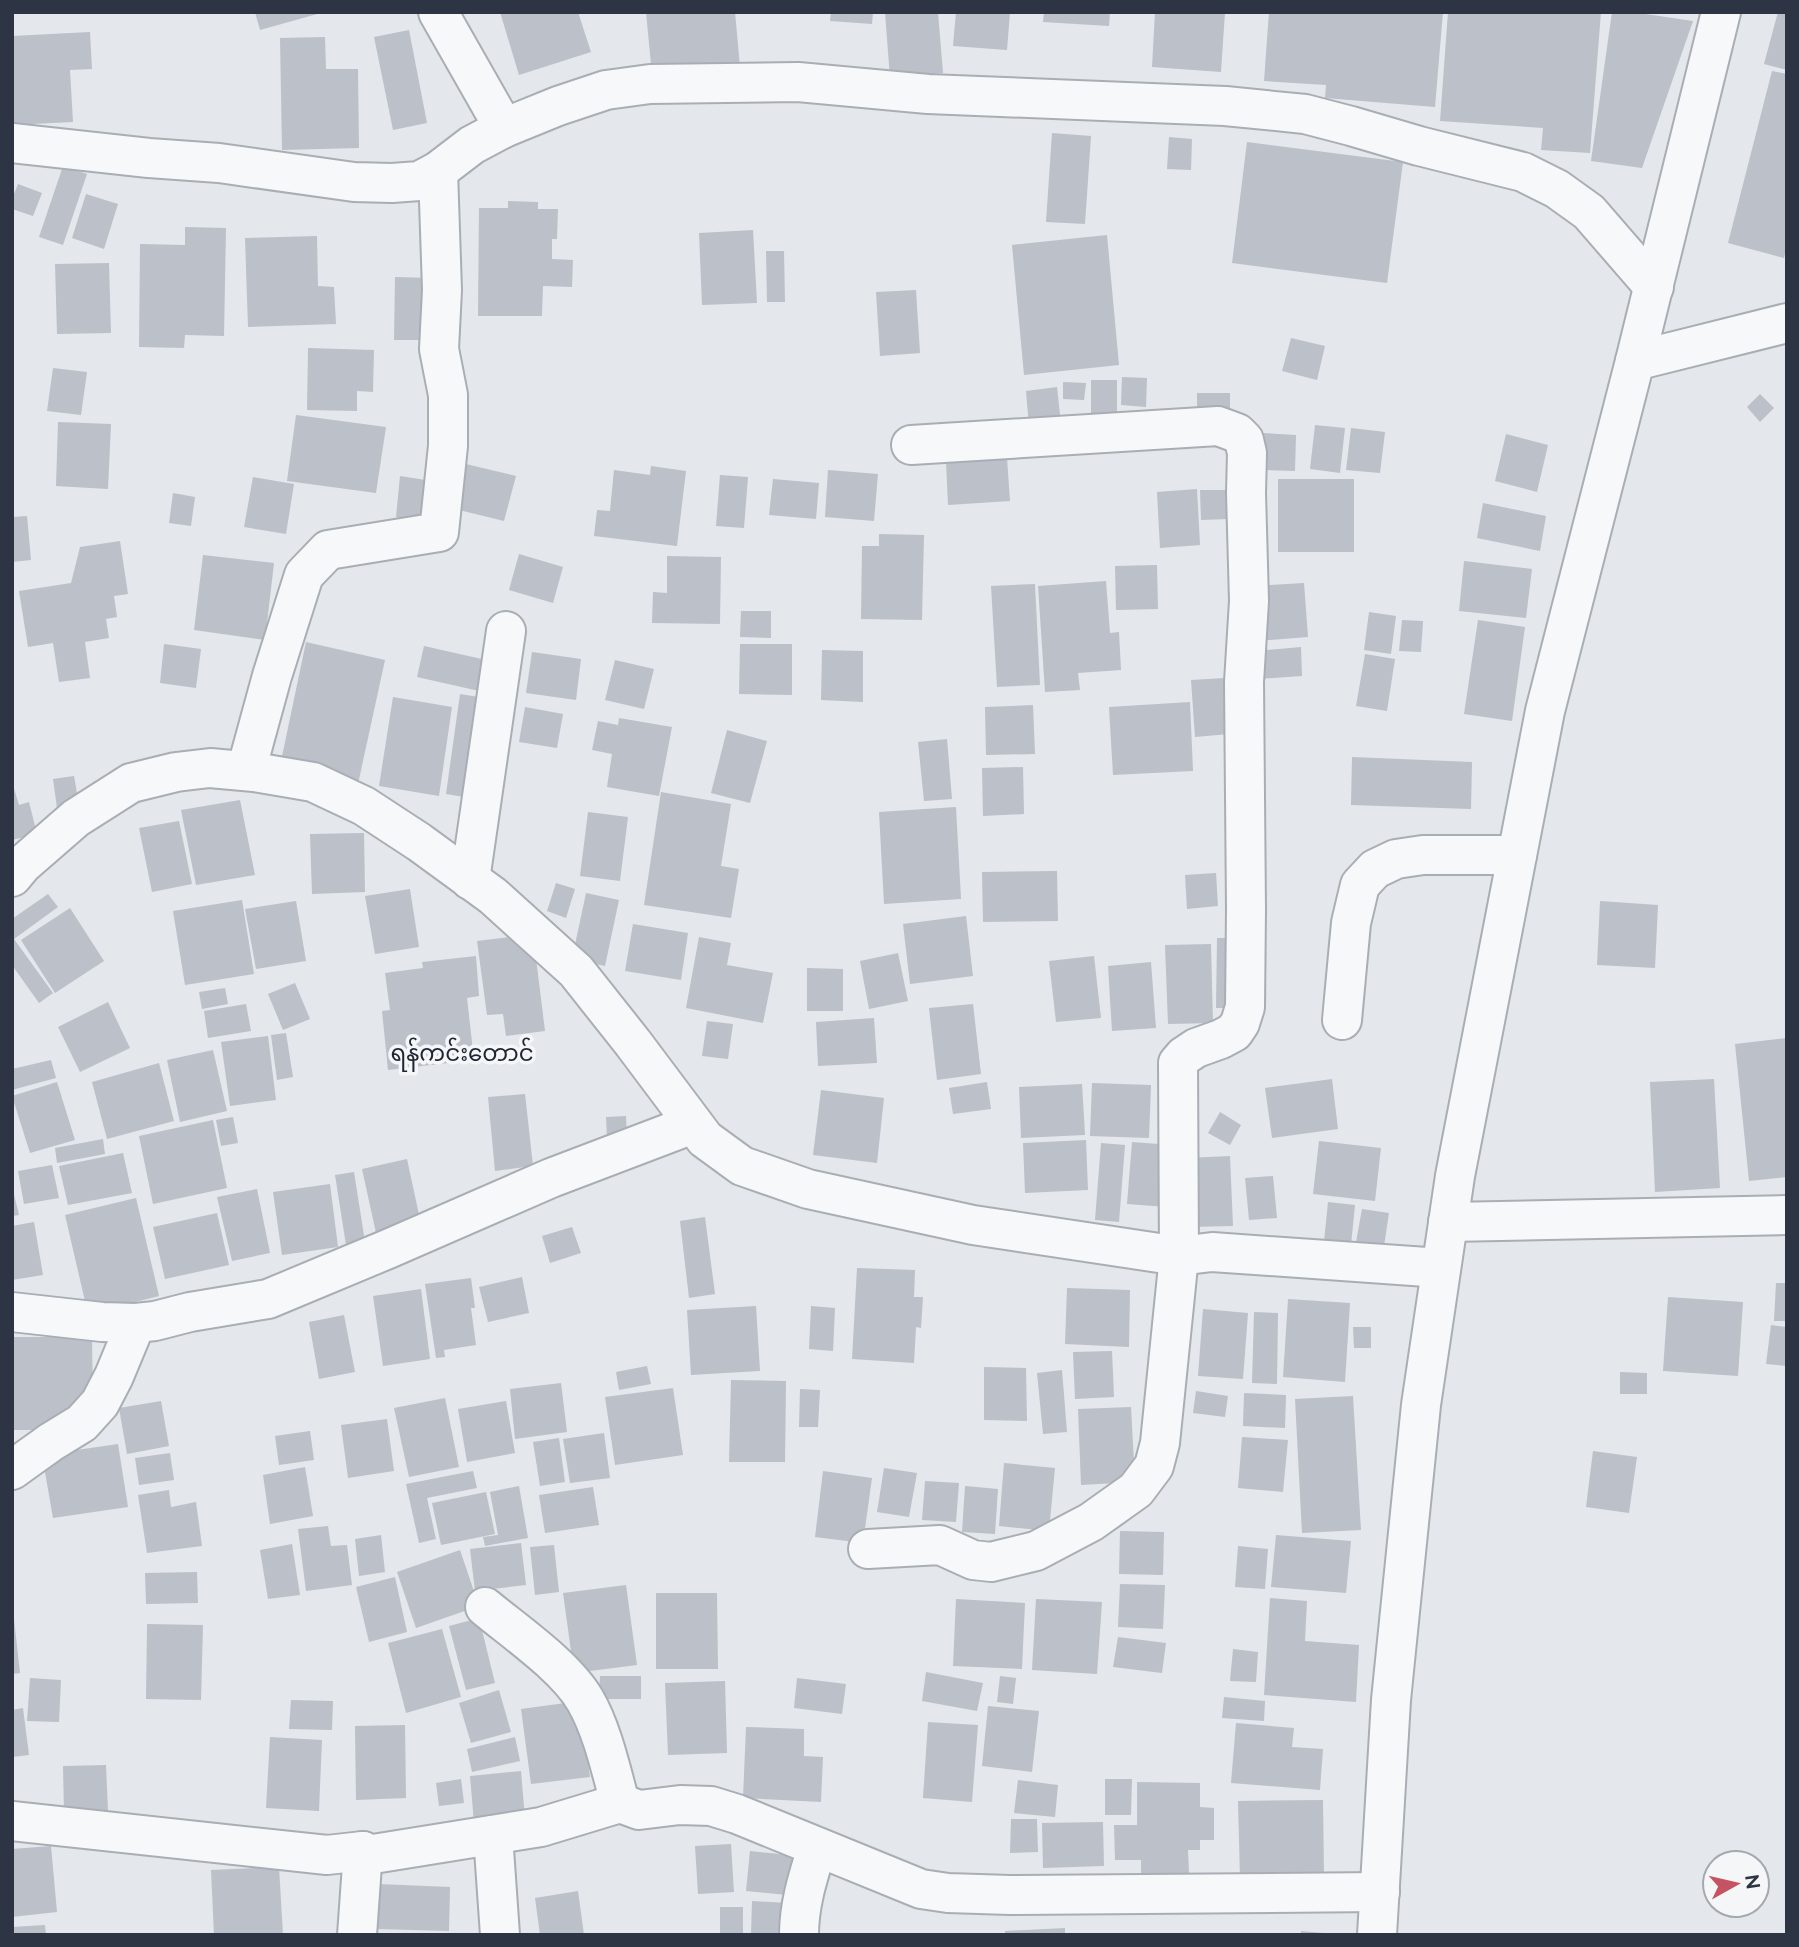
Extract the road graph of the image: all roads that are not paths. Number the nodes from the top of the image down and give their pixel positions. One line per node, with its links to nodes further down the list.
1 (438, 12): 3 (street)
2 (1721, 12): 6 (street)
3 (504, 128): 5 (street); 6 (street)
4 (12, 144): 5 (street)
5 (438, 171): 11 (street)
6 (1654, 287): 8 (street)
7 (1787, 323): 8 (street)
8 (1635, 361): 12 (street)
9 (911, 445): 19 (street)
10 (506, 631): 14 (street)
11 (246, 771): 13 (street); 14 (street)
12 (1517, 855): 15 (street); 18 (street)
13 (12, 877)
14 (470, 880): 16 (street)
15 (1342, 1020)
16 (693, 1124): 19 (street); 22 (street)
17 (1787, 1215): 18 (street)
18 (1448, 1222): 20 (street)
19 (1179, 1256): 20 (street); 24 (street)
20 (1441, 1268): 31 (street)
21 (12, 1312): 22 (street)
22 (136, 1322): 23 (street)
23 (12, 1470)
24 (868, 1549)
25 (485, 1607): 26 (street)
26 (620, 1803): 28 (street); 29 (street)
27 (12, 1821): 30 (street)
28 (493, 1835): 30 (street); 33 (street)
29 (817, 1848): 31 (street); 34 (street)
30 (363, 1851): 32 (street)
31 (1380, 1892): 35 (street)
32 (357, 1935)
33 (500, 1935)
34 (799, 1935)
35 (1377, 1935)

